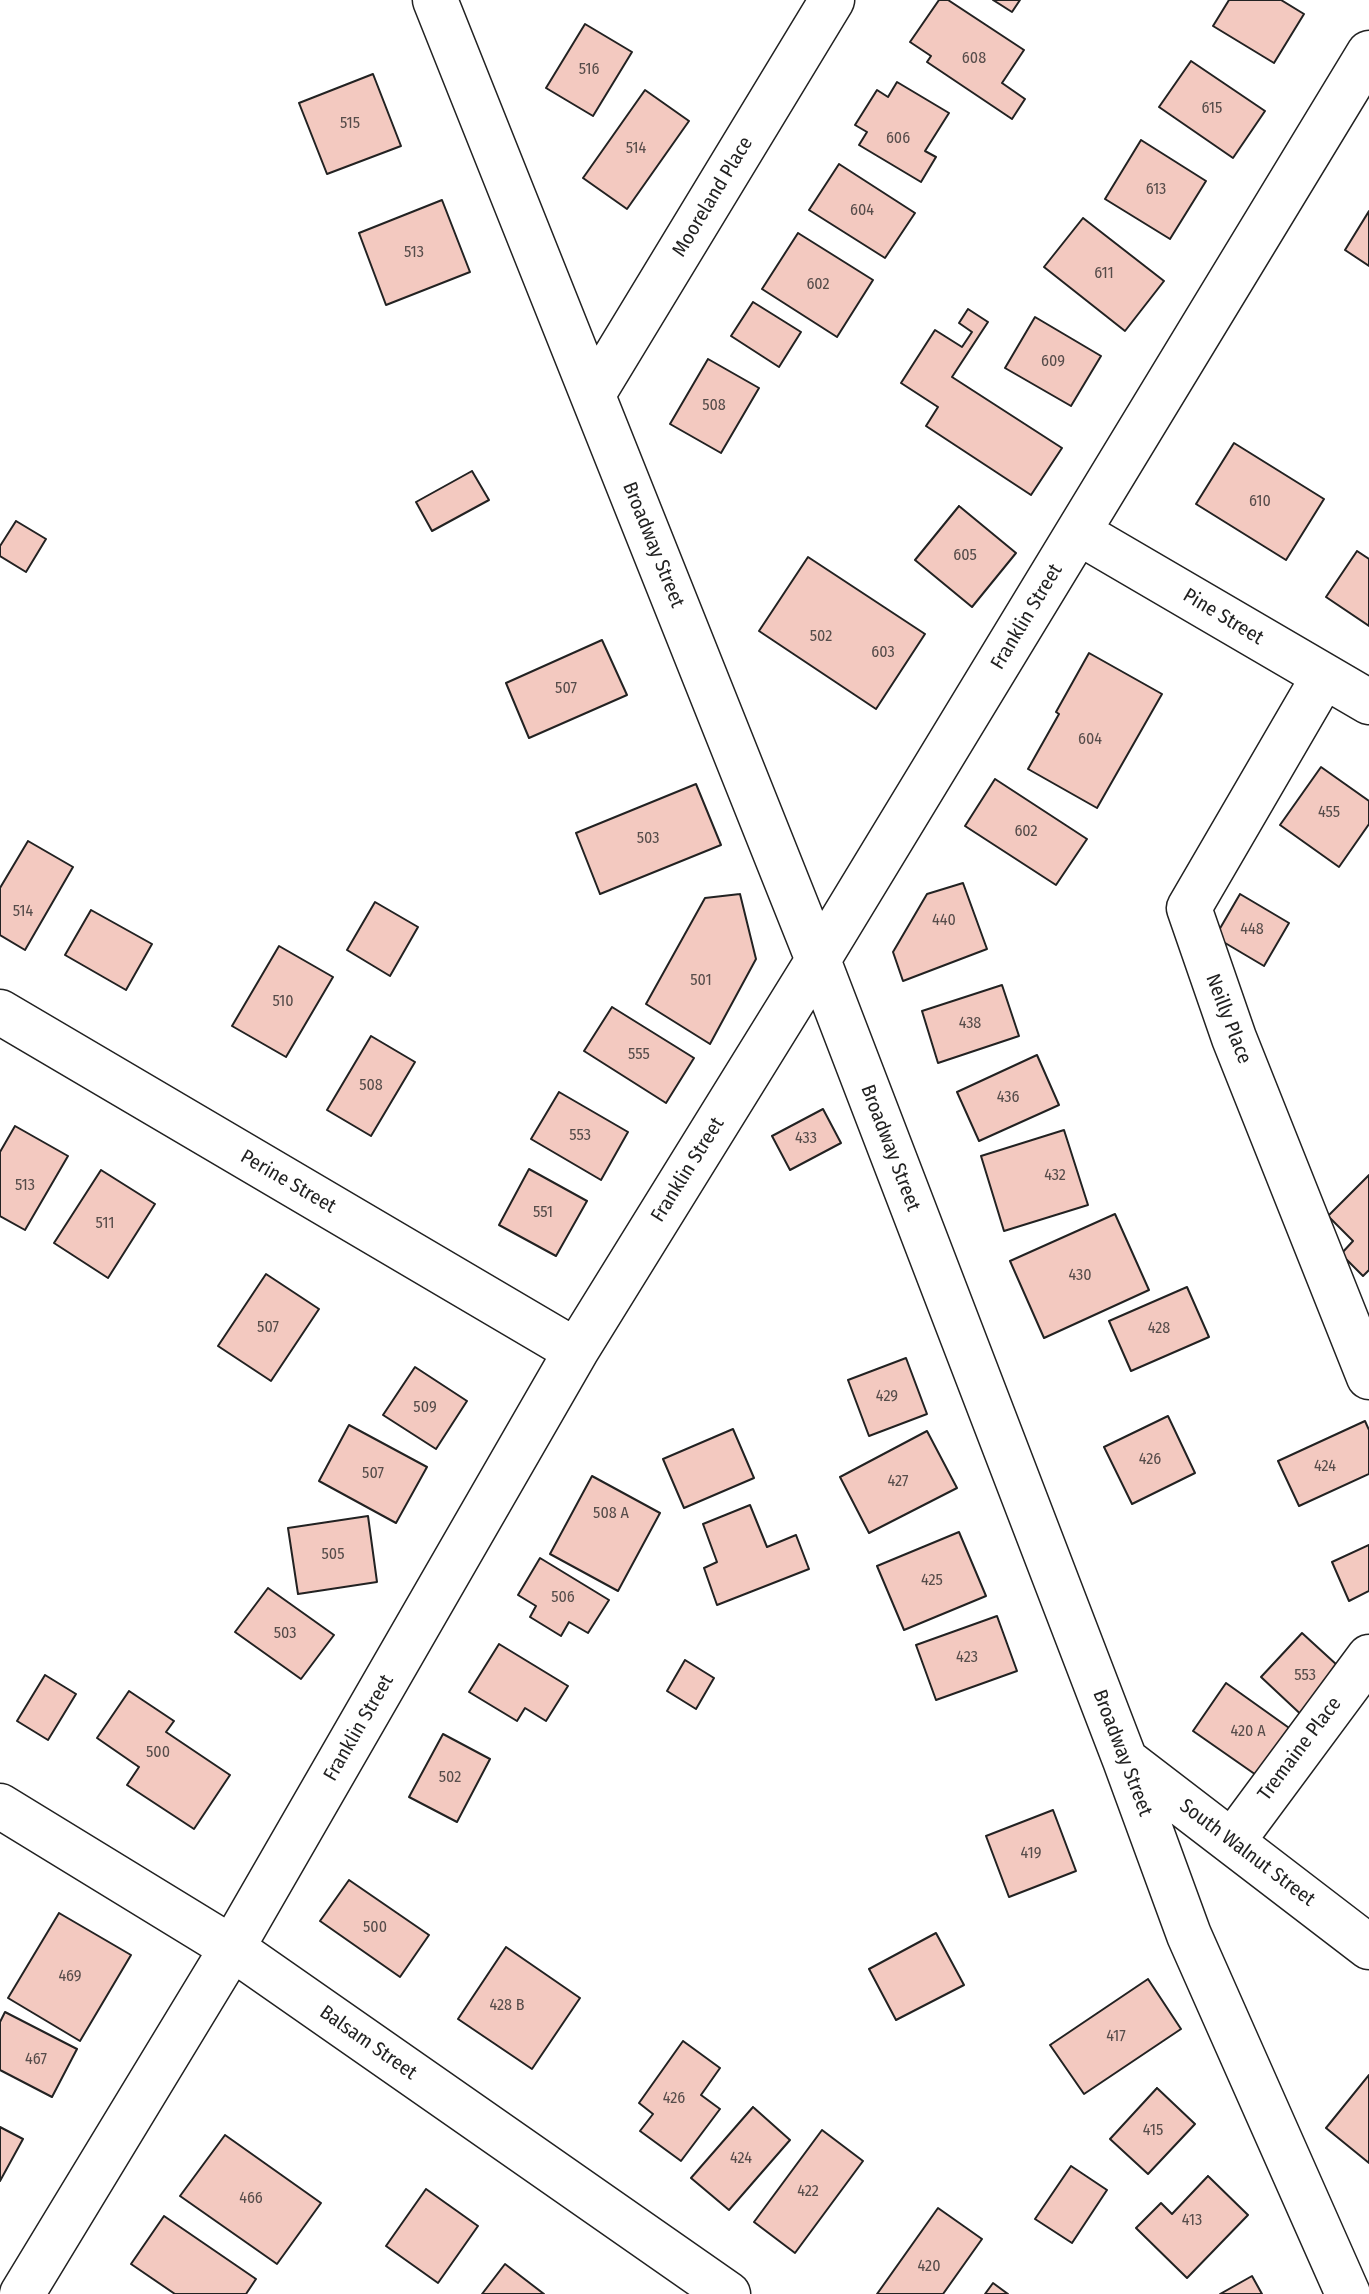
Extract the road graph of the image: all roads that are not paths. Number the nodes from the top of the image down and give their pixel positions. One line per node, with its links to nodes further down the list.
1 (435, 0): 4 (street, Broadway Street)
2 (832, 0): 4 (street, Mooreland Place)
3 (1369, 53): 5 (street, Franklin Street)
4 (593, 394): 7 (street, Broadway Street)
5 (1078, 532): 6 (street, Pine Street); 7 (street, Franklin Street)
6 (1353, 683): 10 (street, Neilly Place)
7 (818, 960): 9 (street, Franklin Street); 12 (street, Broadway Street)
8 (0, 1012): 9 (street, Perine Street)
9 (576, 1351): 16 (street, Franklin Street)
10 (1369, 1377)
11 (1369, 1657): 14 (street, Tremaine Place)
12 (1125, 1760): 14 (street, South Walnut Street); 19 (street, Broadway Street)
13 (0, 1806): 16 (street, Balsam Street)
14 (1232, 1842): 15 (street, South Walnut Street)
15 (1369, 1947)
16 (232, 1948): 17 (street, Franklin Street); 18 (street, Balsam Street)
17 (22, 2294)
18 (728, 2294)
19 (1348, 2294)

